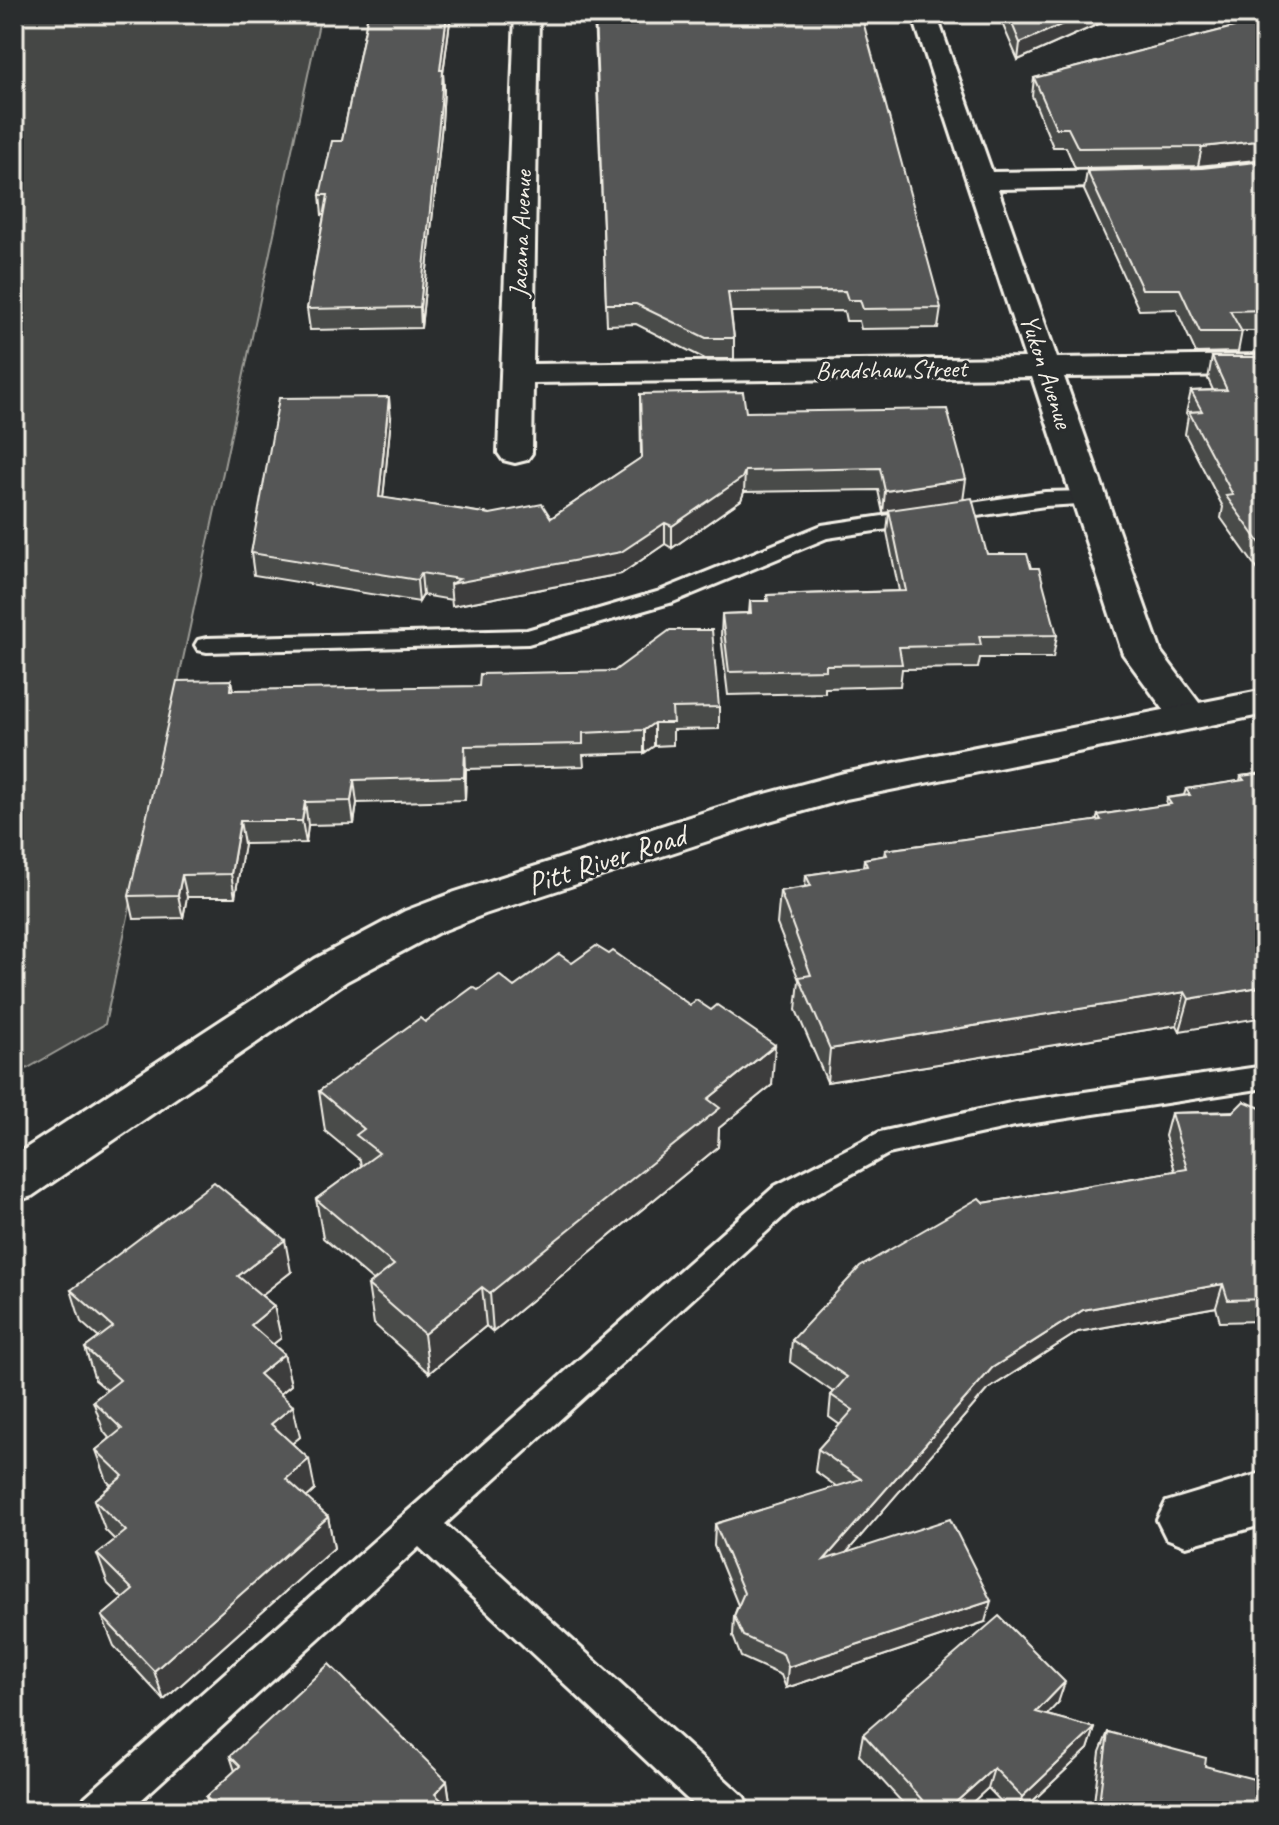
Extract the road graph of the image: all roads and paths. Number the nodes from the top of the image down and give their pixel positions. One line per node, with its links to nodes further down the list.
1 (527, 14): 7 (street, Jacana Avenue)
2 (924, 14): 4 (street, Yukon Avenue)
3 (1265, 169): 4 (street)
4 (982, 181): 6 (street, Yukon Avenue)
5 (1265, 365): 6 (street, Bradshaw Street)
6 (1046, 367): 7 (street, Bradshaw Street); 9 (street, Yukon Avenue)
7 (516, 374): 8 (street, Jacana Avenue)
8 (515, 453)
9 (1088, 498): 10 (lane); 12 (street, Yukon Avenue)
10 (207, 645)
11 (1265, 702): 12 (street, Pitt River Road)
12 (1189, 716): 14 (street, Pitt River Road)
13 (1265, 1077): 17 (lane)
14 (14, 1182)
15 (1265, 1498): 16 (street)
16 (1186, 1520)
17 (419, 1523): 18 (lane); 19 (lane)
18 (99, 1811)
19 (730, 1811)

